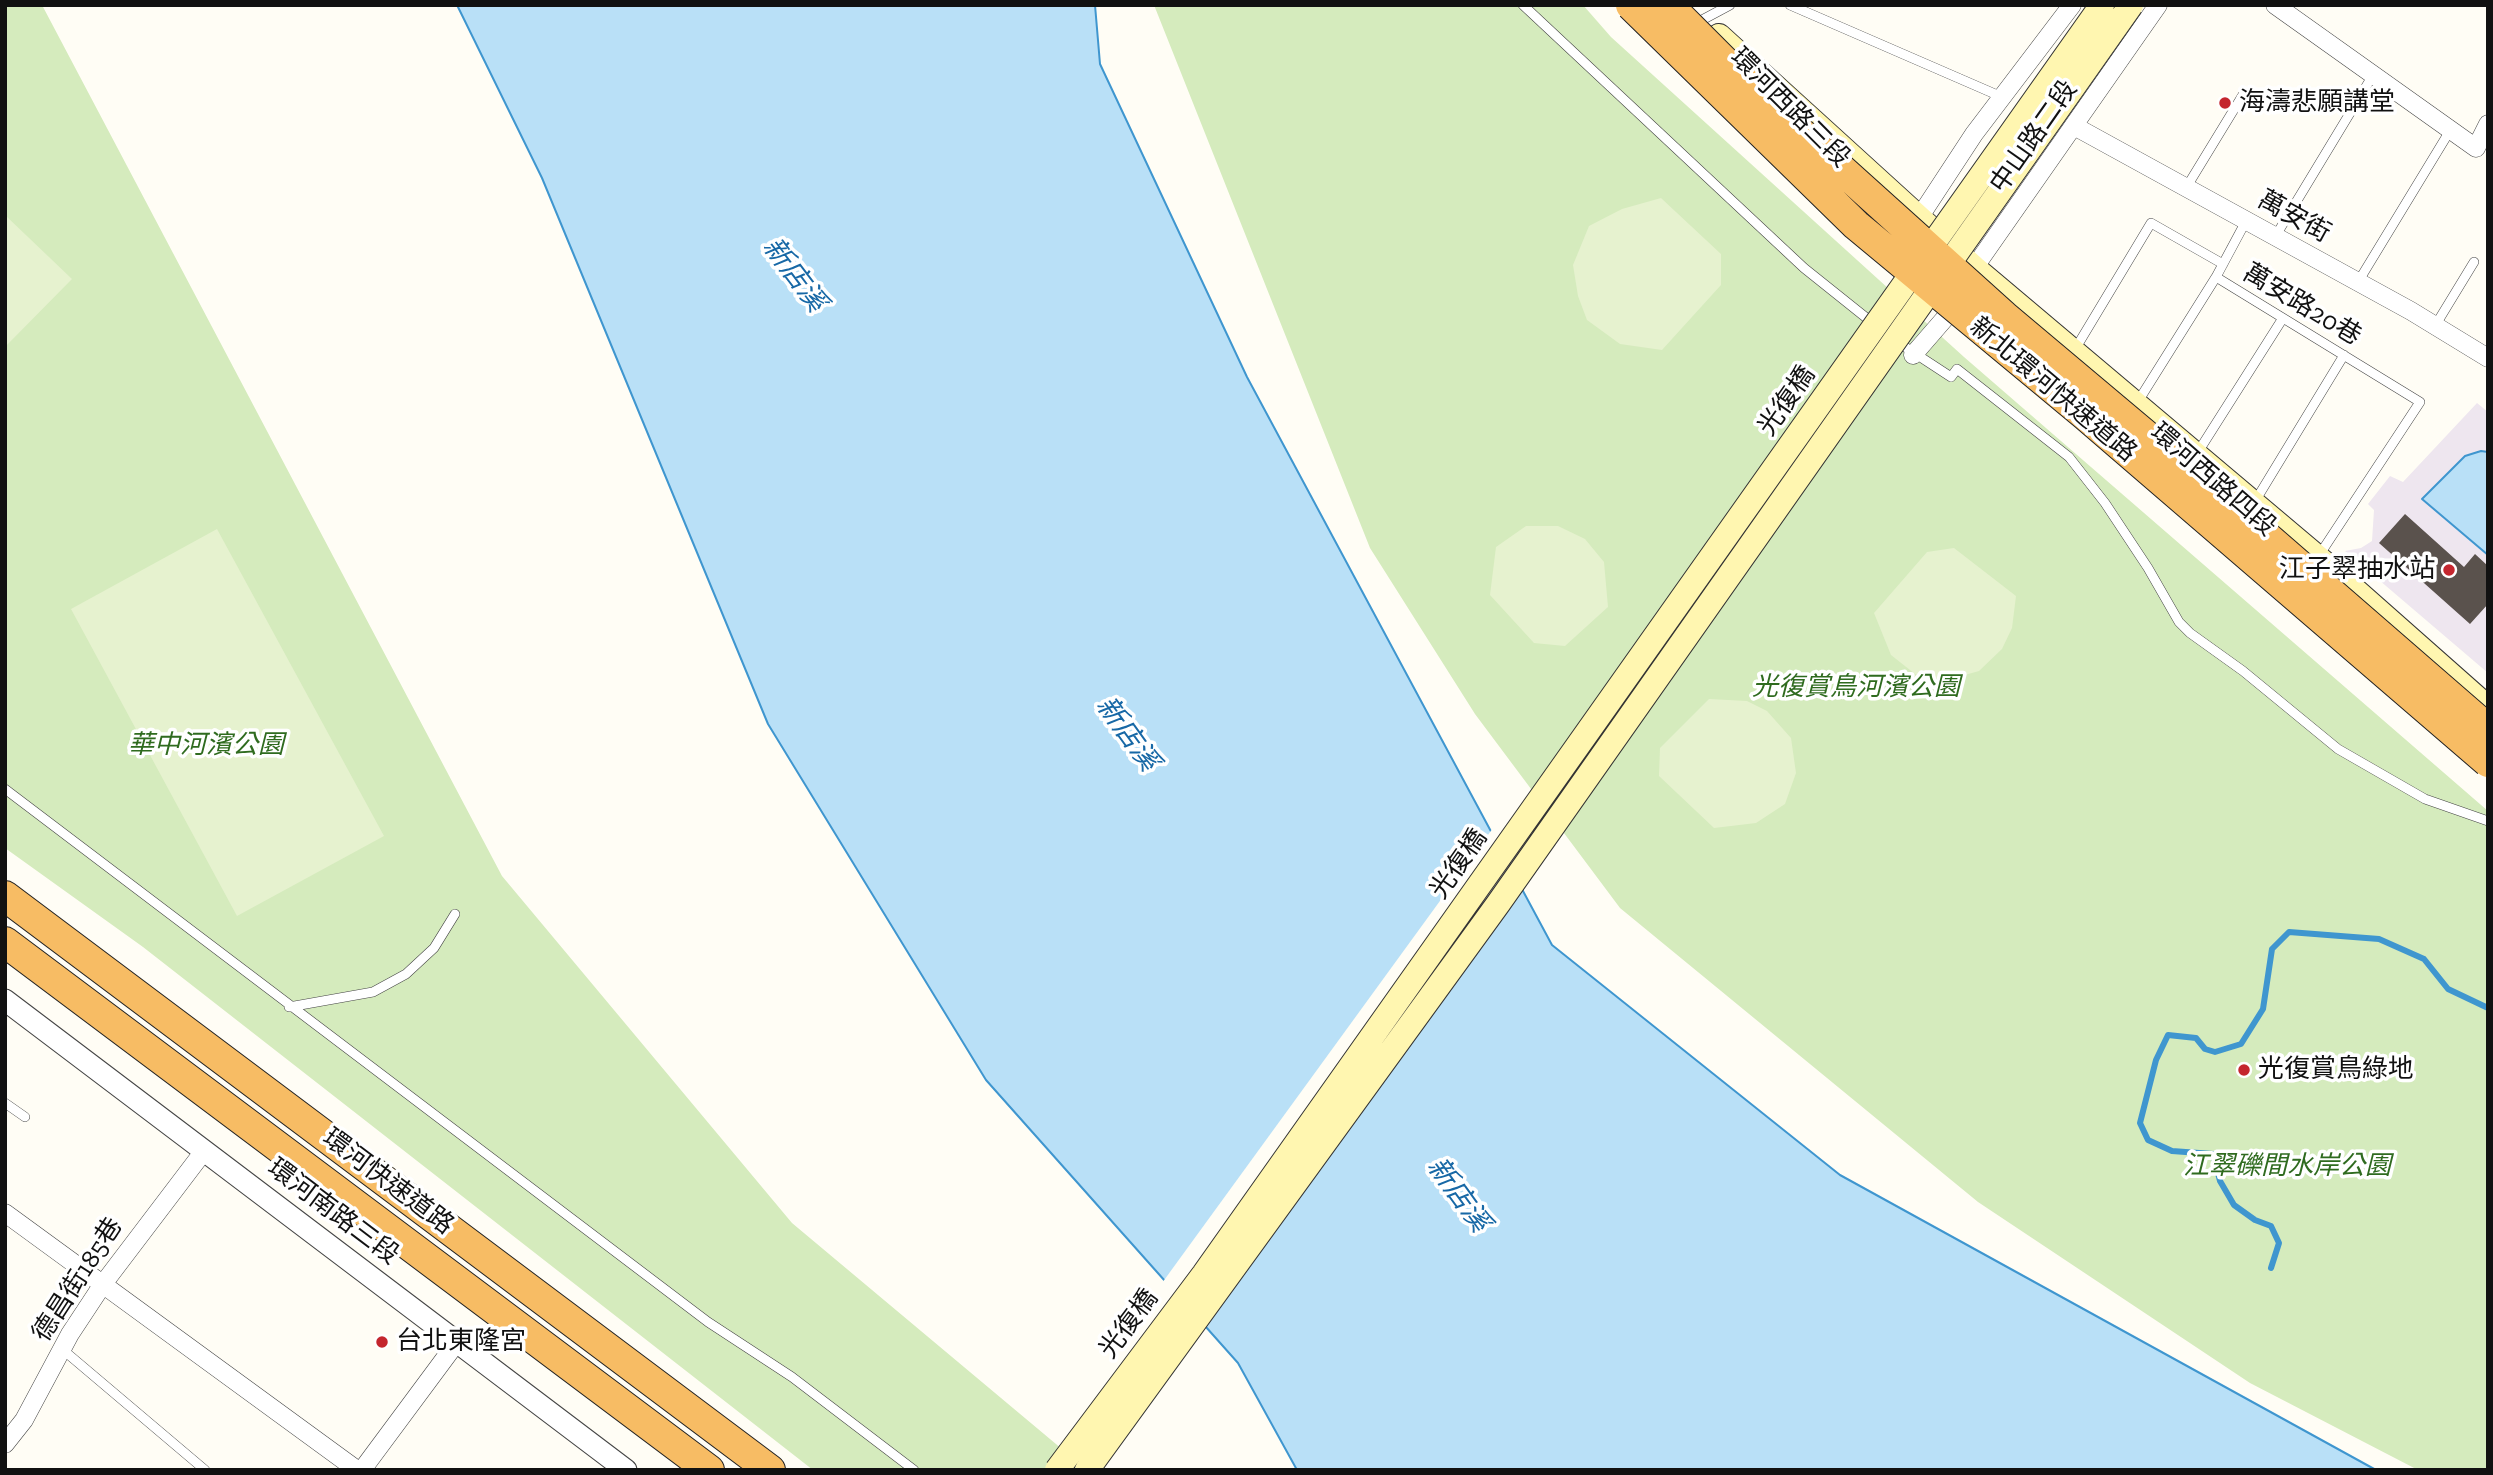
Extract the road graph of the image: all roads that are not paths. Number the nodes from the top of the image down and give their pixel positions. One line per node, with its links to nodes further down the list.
1 (1523, 5): 33 (lane)
2 (1631, 5): 45 (highway, 新北環河快速道路, bridge)
3 (1645, 5): 23 (main road, 環河西路三段)
4 (1668, 5): 44 (highway, 新北環河快速道路, bridge)
5 (1730, 5): 12 (lane)
6 (1790, 5): 15 (lane)
7 (2072, 5): 15 (street, 中山路二段)
8 (2102, 5): 29 (main road, bridge)
9 (2131, 5): 29 (main road, bridge)
10 (2158, 5): 17 (street, 中山路二段)
11 (2275, 5): 13 (street)
12 (1695, 13): 20 (main road, 環河西路三段)
13 (2373, 75): 18 (street); 22 (lane)
14 (2244, 93): 19 (lane)
15 (2002, 97): 20 (street, 中山路二段)
16 (2488, 124): 18 (street)
17 (2074, 126): 19 (street, 萬安街); 26 (street, 中山路二段)
18 (2451, 130): 28 (lane)
19 (2186, 188): 21 (street, 萬安街)
20 (1920, 218): 23 (street, 中山路二段); 26 (main road, 環河西路四段)
21 (2246, 221): 22 (street, 萬安街); 25 (lane, 萬安路20巷)
22 (2275, 237): 28 (street, 萬安街)
23 (1896, 250): 30 (street, 環河西路四段)
24 (2474, 262): 32 (lane)
25 (2223, 264): 27 (lane, 萬安路20巷); 35 (lane)
26 (1974, 268): 30 (street, 中山路二段); 35 (main road, 環河西路四段)
27 (2216, 277): 31 (lane, 萬安路20巷); 39 (lane)
28 (2358, 282): 32 (street, 萬安街)
29 (1913, 295): 67 (main road, 光復橋, bridge); 68 (main road, 光復橋, bridge)
30 (1959, 302): 36 (street, 中山路二段); 45 (main road, 環河西路四段)
31 (2283, 318): 37 (lane, 萬安路20巷); 40 (lane)
32 (2435, 326): 38 (street, 萬安街)
33 (1880, 329)
34 (1891, 338): 36 (lane)
35 (2074, 351): 39 (main road, 環河西路四段)
36 (1913, 355): 47 (lane)
37 (2344, 355): 41 (lane); 42 (lane, 萬安路20巷)
38 (2488, 358)
39 (2137, 404): 40 (main road, 環河西路四段)
40 (2197, 454): 41 (main road, 環河西路四段)
41 (2253, 504): 42 (main road, 環河西路四段)
42 (2318, 558): 43 (main road, 環河西路四段)
43 (2488, 708)
44 (2488, 729)
45 (2488, 761)
46 (5, 789): 52 (lane)
47 (2488, 821)
48 (5, 896): 65 (highway, 環河快速道路)
49 (455, 914): 52 (lane)
50 (5, 943): 64 (highway, 環河快速道路)
51 (5, 1000): 55 (street, 環河南路三段)
52 (289, 1007): 66 (lane)
53 (5, 1103): 54 (lane)
54 (26, 1117)
55 (204, 1150): 57 (street, 德昌街185巷); 58 (street, 環河南路三段)
56 (5, 1213): 57 (street)
57 (103, 1284): 59 (street, 德昌街185巷); 62 (street)
58 (457, 1342): 62 (street); 63 (street, 環河南路三段)
59 (62, 1349): 60 (street, 德昌街185巷); 61 (lane)
60 (5, 1444)
61 (205, 1470)
62 (359, 1470)
63 (626, 1470)
64 (709, 1470)
65 (770, 1470)
66 (914, 1470)
67 (1057, 1470)
68 (1087, 1470)

